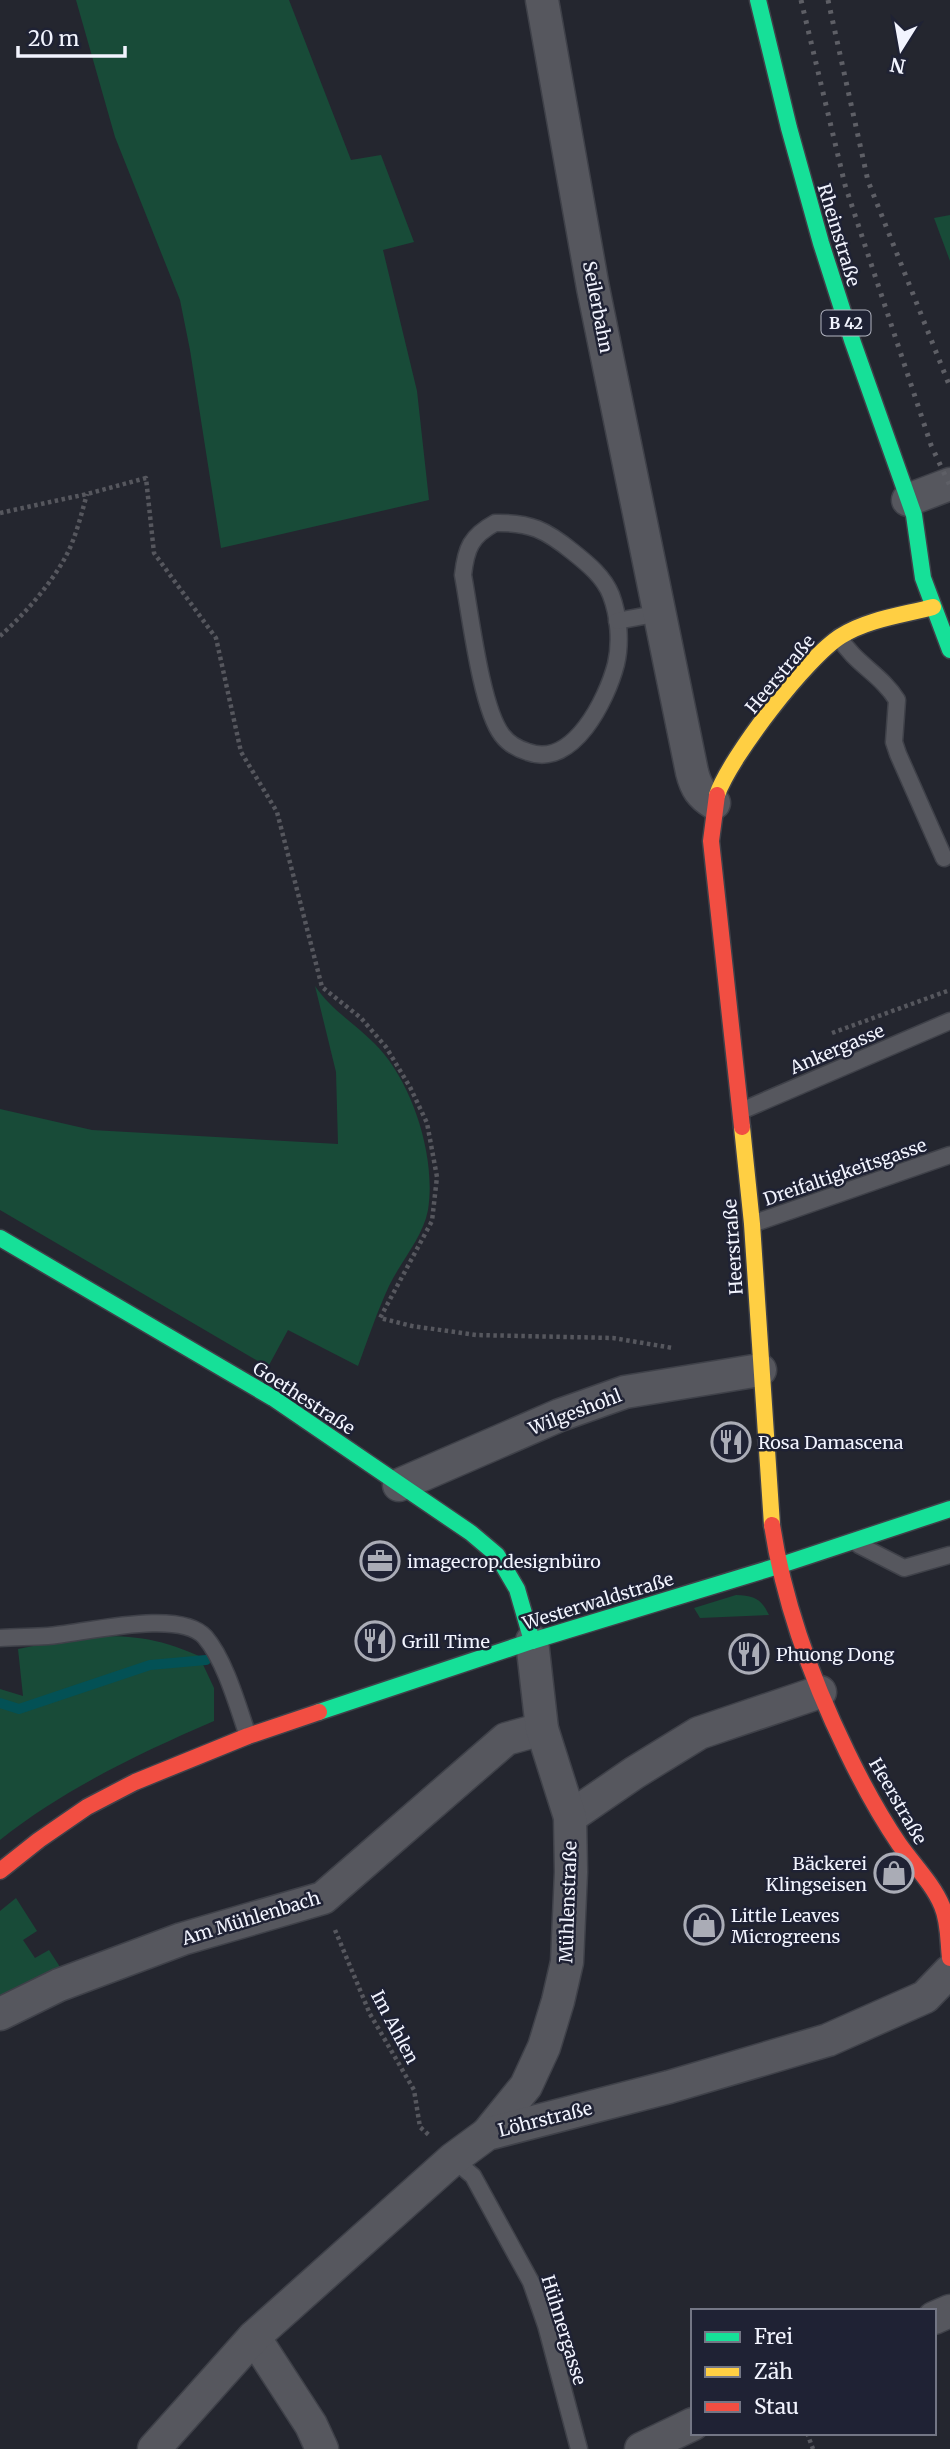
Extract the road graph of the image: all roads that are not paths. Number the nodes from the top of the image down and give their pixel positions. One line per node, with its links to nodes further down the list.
1 (542, 0): 7 (street, Seilerbahn)
2 (758, 0): 4 (street, Rheinstraße / B 42)
3 (950, 484): 4 (street)
4 (911, 508): 5 (street, Rheinstraße / B 42); 6 (street, Rheinstraße / B 42)
5 (936, 544)
6 (933, 607): 9 (street, Heerstraße); 10 (street, Rheinstraße / B 42)
7 (660, 614): 8 (lane); 11 (street, Seilerbahn)
8 (617, 621): 8 (lane)
9 (839, 637): 11 (street, Heerstraße); 12 (lane)
10 (950, 650)
11 (715, 803): 14 (street, Heerstraße)
12 (944, 858)
13 (950, 1021): 14 (lane, Ankergasse)
14 (739, 1112): 16 (street, Heerstraße)
15 (950, 1155): 16 (lane, Dreifaltigkeitsgasse)
16 (752, 1224): 18 (street, Heerstraße)
17 (0, 1238): 19 (street, Goethestraße)
18 (760, 1370): 19 (street, Wilgeshohl); 25 (street, Heerstraße)
19 (400, 1485): 27 (street, Goethestraße)
20 (950, 1499): 22 (lane)
21 (950, 1509): 22 (street, Westerwaldstraße)
22 (894, 1527): 23 (street, Westerwaldstraße)
23 (850, 1541): 24 (lane); 25 (street, Westerwaldstraße)
24 (950, 1555)
25 (778, 1566): 27 (street, Westerwaldstraße); 28 (street, Heerstraße)
26 (0, 1638): 30 (lane)
27 (532, 1641): 29 (street, Mühlenstraße); 30 (street, Westerwaldstraße)
28 (820, 1692): 31 (street, Mühlenstraße); 33 (street, Heerstraße)
29 (542, 1729): 31 (street, Mühlenstraße); 36 (street, Am Mühlenbach)
30 (248, 1736): 32 (street, Westerwaldstraße)
31 (570, 1817): 37 (street, Mühlenstraße)
32 (0, 1871)
33 (946, 1899): 34 (street, Heerstraße)
34 (950, 1958)
35 (950, 1971): 37 (street, Löhrstraße)
36 (0, 2014)
37 (487, 2134): 38 (street, Löhrstraße)
38 (453, 2159): 39 (street, Löhrstraße); 43 (lane, Hühnergasse)
39 (254, 2337): 41 (street, Löhrstraße); 42 (street)
40 (691, 2425): 44 (street)
41 (154, 2449)
42 (323, 2449)
43 (579, 2449)
44 (641, 2449)

